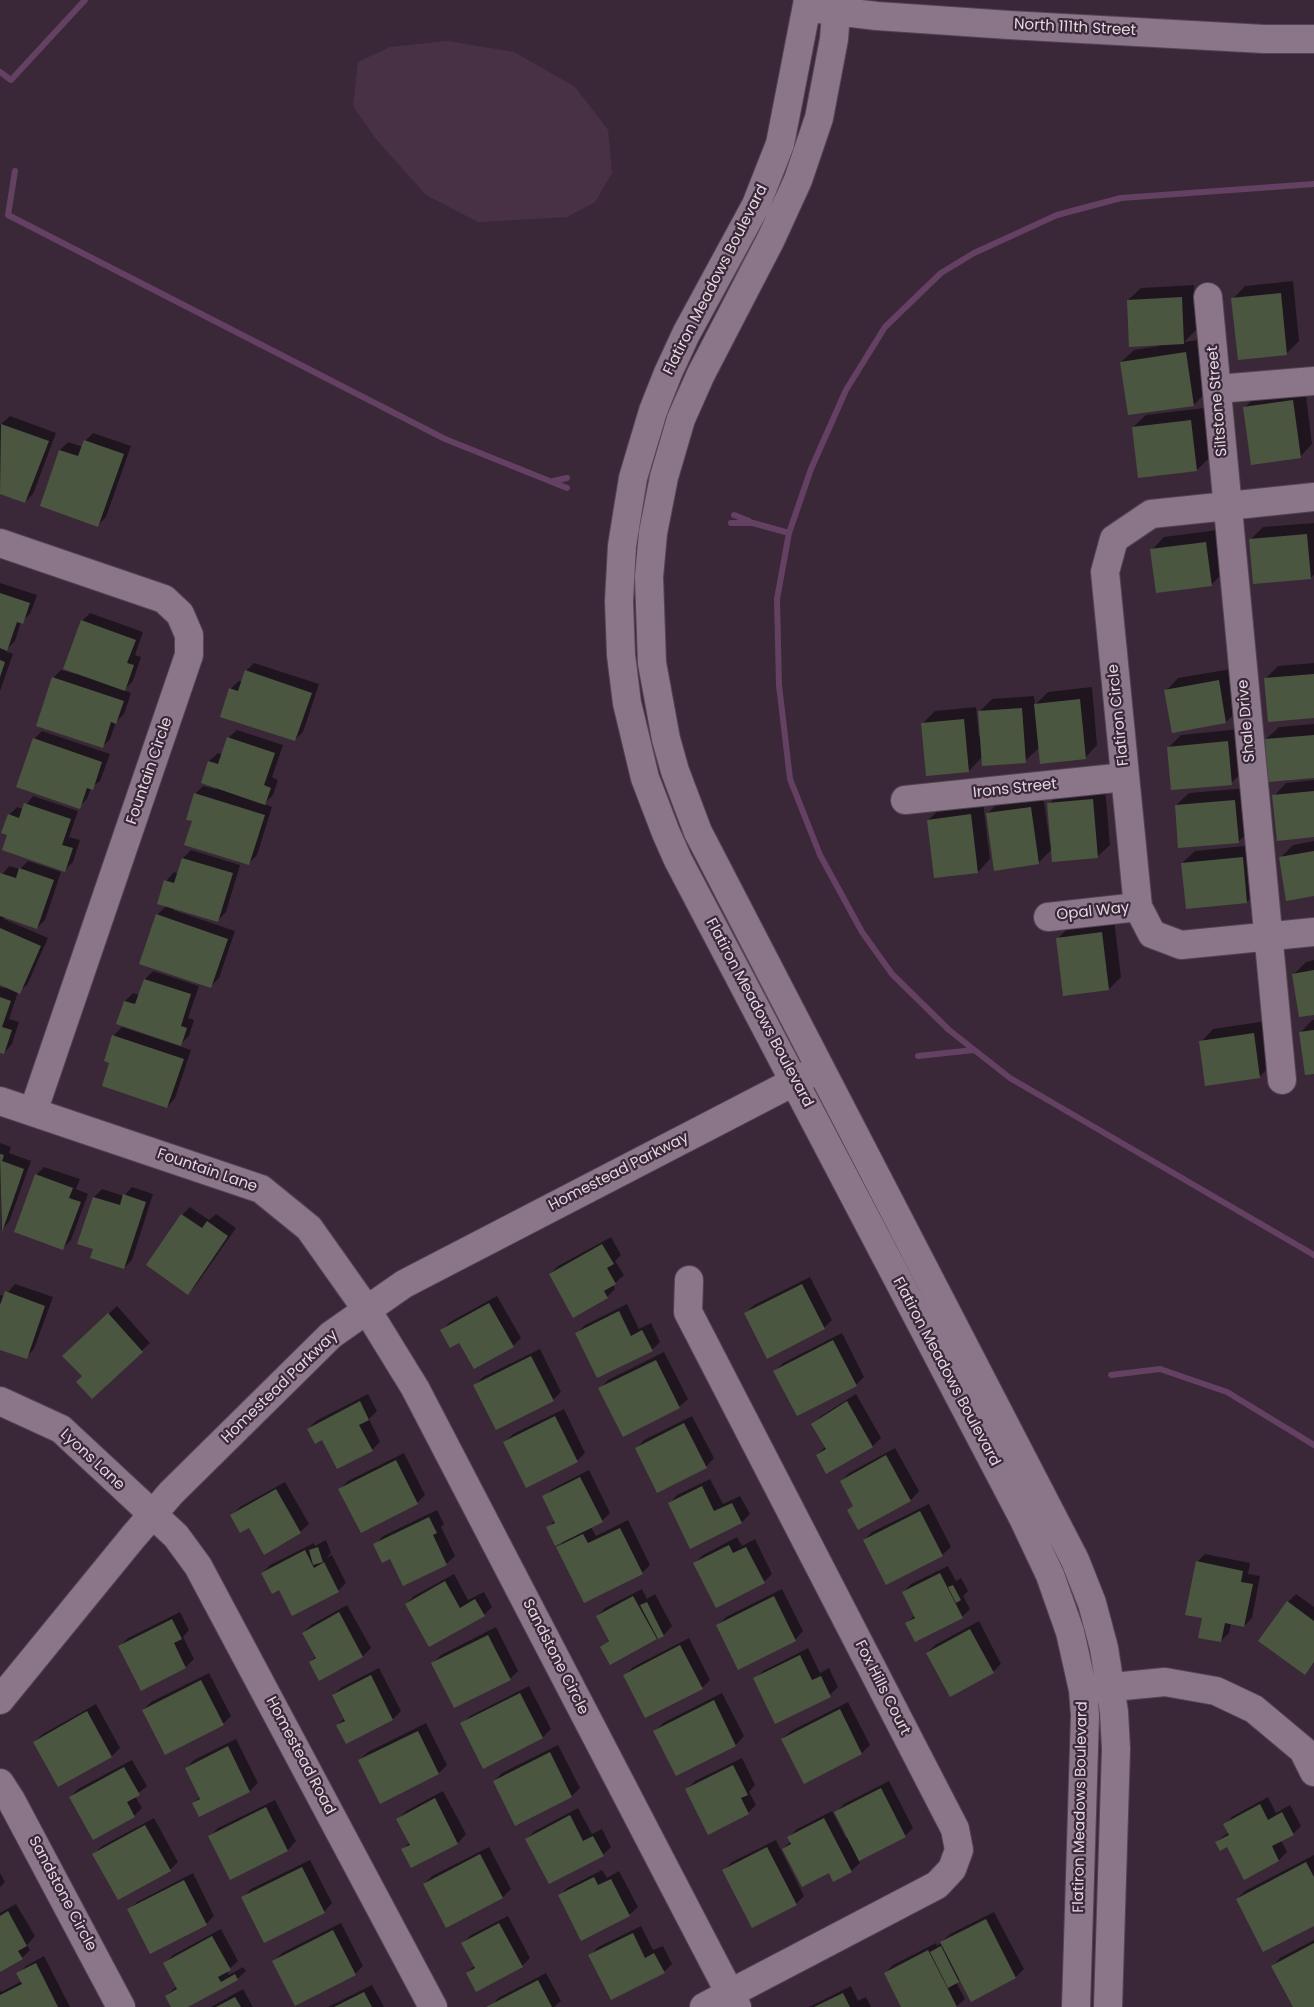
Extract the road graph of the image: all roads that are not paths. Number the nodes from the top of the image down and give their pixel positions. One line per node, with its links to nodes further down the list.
1 (808, 4): 2 (street, North 111th Street); 18 (street, Flatiron Meadows Boulevard)
2 (837, 6): 3 (street, North 111th Street); 16 (street, Flatiron Meadows Boulevard)
3 (1314, 39)
4 (1208, 297): 6 (street, Siltstone Street)
5 (1314, 380): 6 (street)
6 (1218, 389): 8 (street, Siltstone Street)
7 (1314, 497): 8 (street, Flatiron Circle)
8 (1227, 506): 10 (street, Flatiron Circle); 15 (street, Shale Drive)
9 (0, 543): 20 (street, Fountain Circle)
10 (1126, 777): 11 (street, Irons Street); 12 (street, Flatiron Circle)
11 (905, 800)
12 (1138, 907): 13 (street, Opal Way); 15 (street, Flatiron Circle)
13 (1048, 918)
14 (1314, 932): 15 (street, Flatiron Circle)
15 (1268, 936): 17 (street, Shale Drive)
16 (820, 1068): 18 (street, Homestead Parkway); 25 (street, Flatiron Meadows Boulevard)
17 (1282, 1080)
18 (794, 1082): 22 (street, Homestead Parkway); 26 (street, Flatiron Meadows Boulevard)
19 (0, 1101): 20 (street, Fountain Lane)
20 (33, 1112): 22 (street, Fountain Lane)
21 (689, 1280): 30 (street, Fox Hills Court)
22 (367, 1310): 24 (street, Homestead Parkway); 30 (street, Sandstone Circle)
23 (0, 1401): 24 (street, Lyons Lane)
24 (152, 1515): 27 (street, Homestead Parkway); 32 (street, Homestead Road)
25 (1111, 1687): 26 (street); 28 (street); 35 (street, Flatiron Meadows Boulevard)
26 (1083, 1690): 34 (street, Flatiron Meadows Boulevard)
27 (0, 1700)
28 (1314, 1772)
29 (0, 1783): 31 (street, Sandstone Circle)
30 (733, 2000): 33 (street, Fox Hills Court)
31 (121, 2007)
32 (433, 2007)
33 (704, 2007)
34 (1076, 2007)
35 (1108, 2007)

